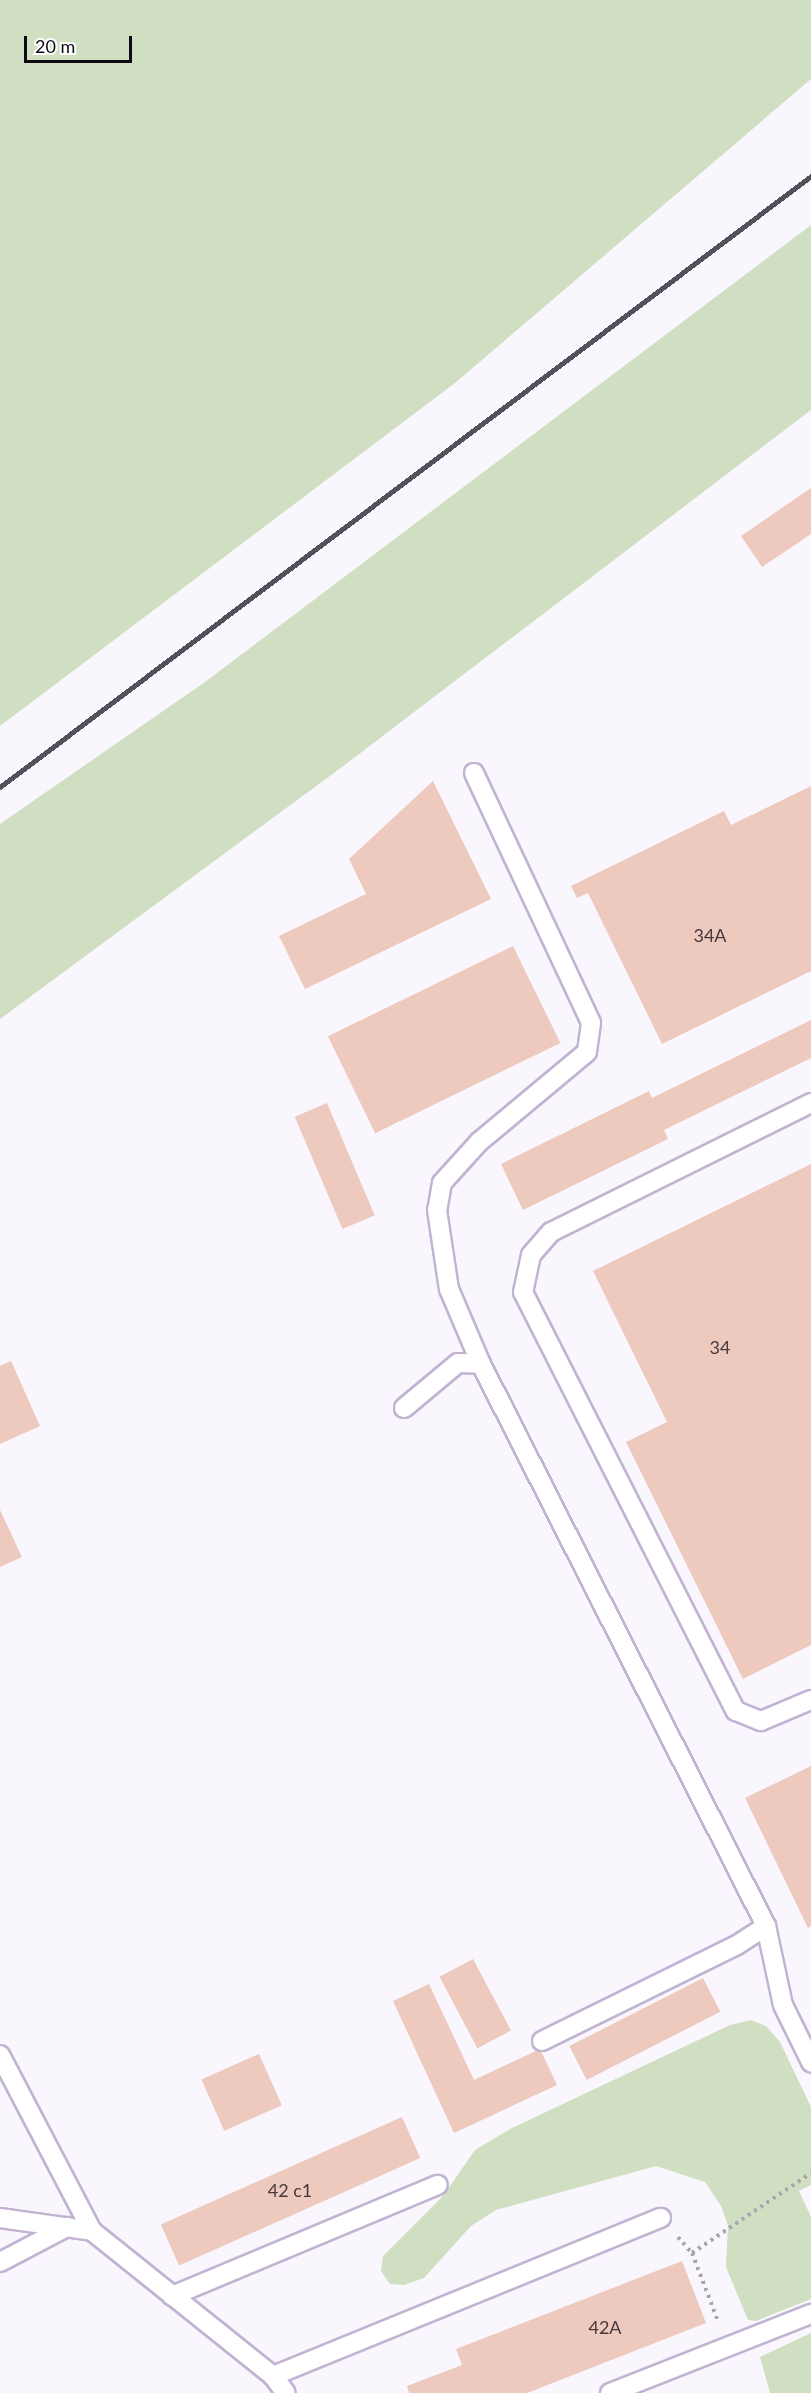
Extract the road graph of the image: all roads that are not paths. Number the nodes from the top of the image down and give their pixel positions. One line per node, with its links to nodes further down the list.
1 (474, 773): 3 (lane)
2 (811, 1103): 5 (lane)
3 (482, 1364): 4 (lane); 6 (lane)
4 (404, 1408)
5 (811, 1700)
6 (766, 1926): 7 (lane); 9 (lane)
7 (542, 2041)
8 (0, 2055): 14 (lane)
9 (811, 2062)
10 (438, 2185): 16 (lane)
11 (0, 2217): 13 (lane)
12 (661, 2218): 18 (lane)
13 (67, 2227): 14 (lane); 15 (lane)
14 (92, 2231): 16 (lane)
15 (0, 2262)
16 (172, 2296): 18 (lane)
17 (811, 2314): 20 (lane)
18 (273, 2376): 19 (lane)
19 (286, 2393)
20 (610, 2393)

